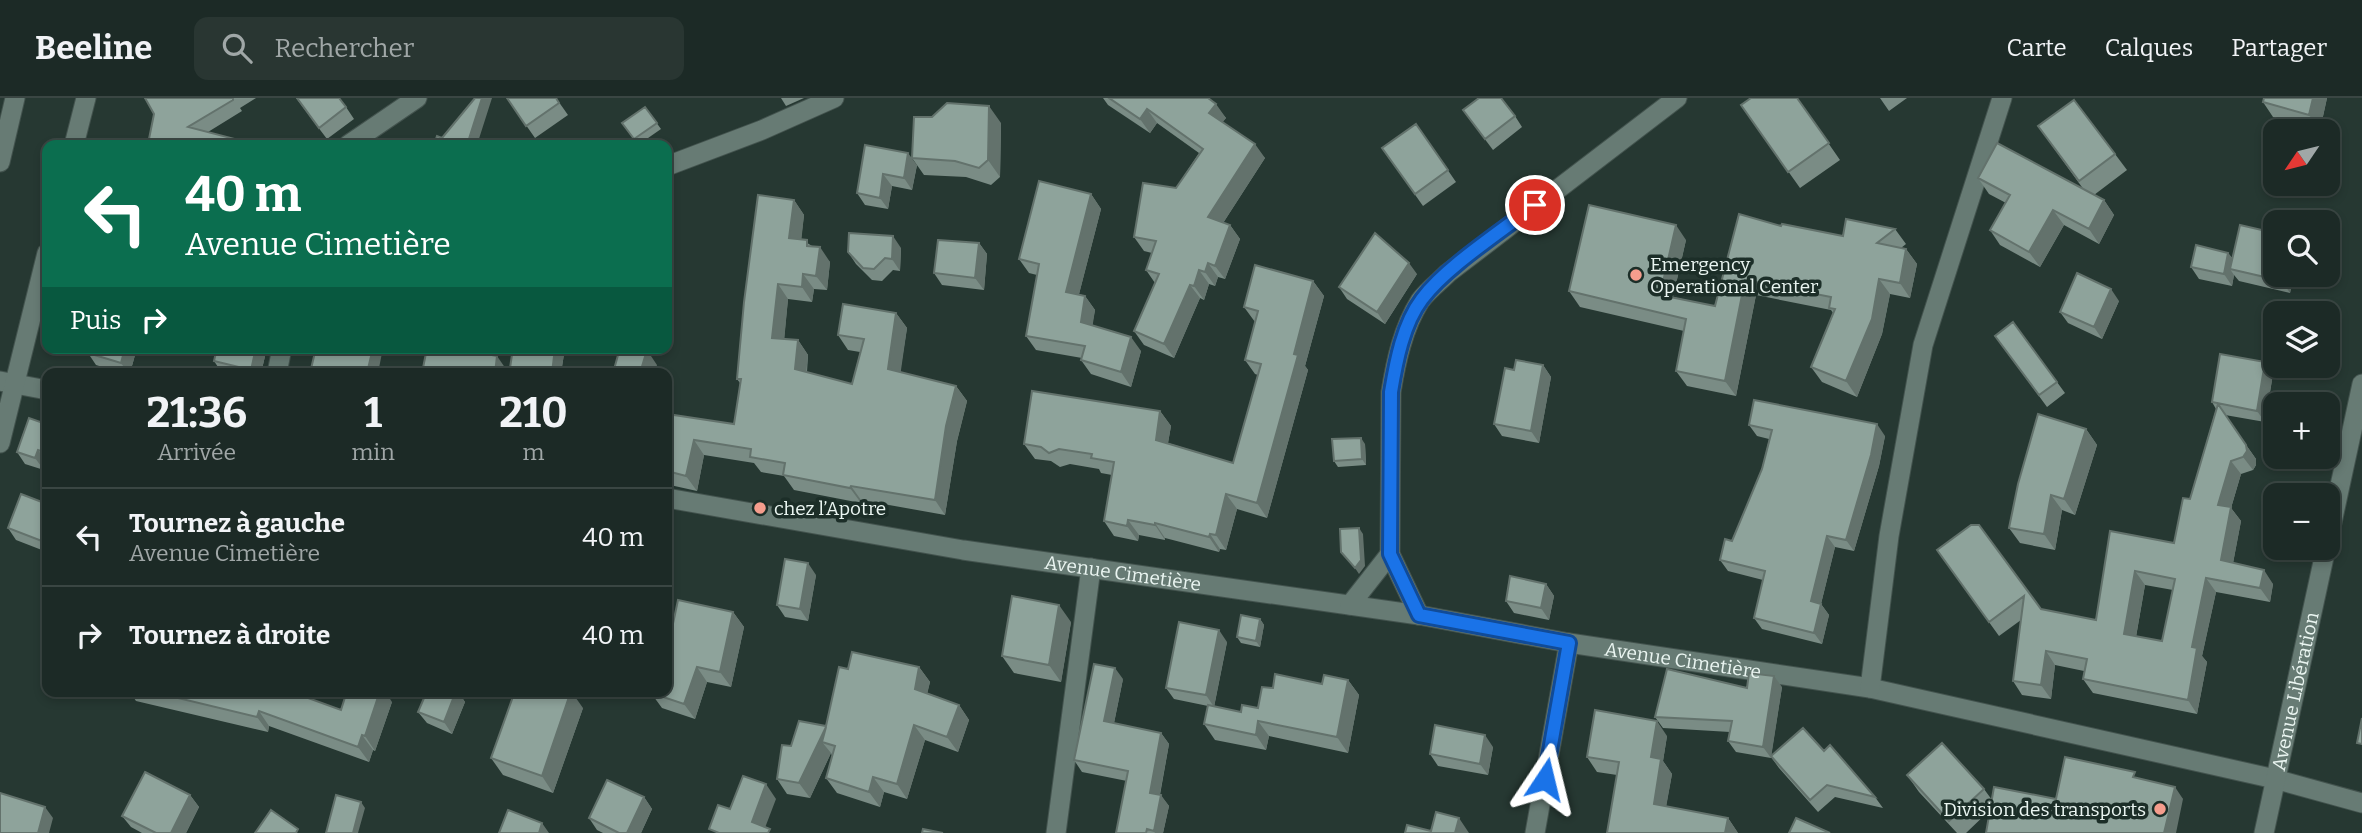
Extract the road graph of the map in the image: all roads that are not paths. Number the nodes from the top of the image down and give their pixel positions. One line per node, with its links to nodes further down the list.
1 (15, 98): 9 (street)
2 (86, 98): 7 (street)
3 (418, 98): 8 (street)
4 (834, 98): 10 (street)
5 (1677, 98): 18 (street)
6 (2002, 98): 24 (street)
7 (75, 140)
8 (355, 140)
9 (0, 162)
10 (672, 164)
11 (42, 269): 12 (street)
12 (7, 383): 14 (street); 15 (street)
13 (2362, 384): 16 (street)
14 (42, 389)
15 (0, 443)
16 (2340, 486)
17 (672, 499): 20 (street, Avenue Cimetière)
18 (1390, 554): 21 (street); 22 (street)
19 (2323, 560): 25 (street, Avenue Libération)
20 (1091, 568): 21 (street, Avenue Cimetière); 27 (street)
21 (1350, 605): 22 (street, Avenue Cimetière)
22 (1419, 615): 23 (street, Avenue Cimetière)
23 (1569, 643): 24 (street, Avenue Cimetière); 28 (street)
24 (1870, 688): 25 (street, Avenue Cimetière)
25 (2275, 779): 26 (street, Avenue Cimetière); 29 (street, Avenue Libération)
26 (2362, 803)
27 (1056, 833)
28 (1535, 833)
29 (2264, 833)

